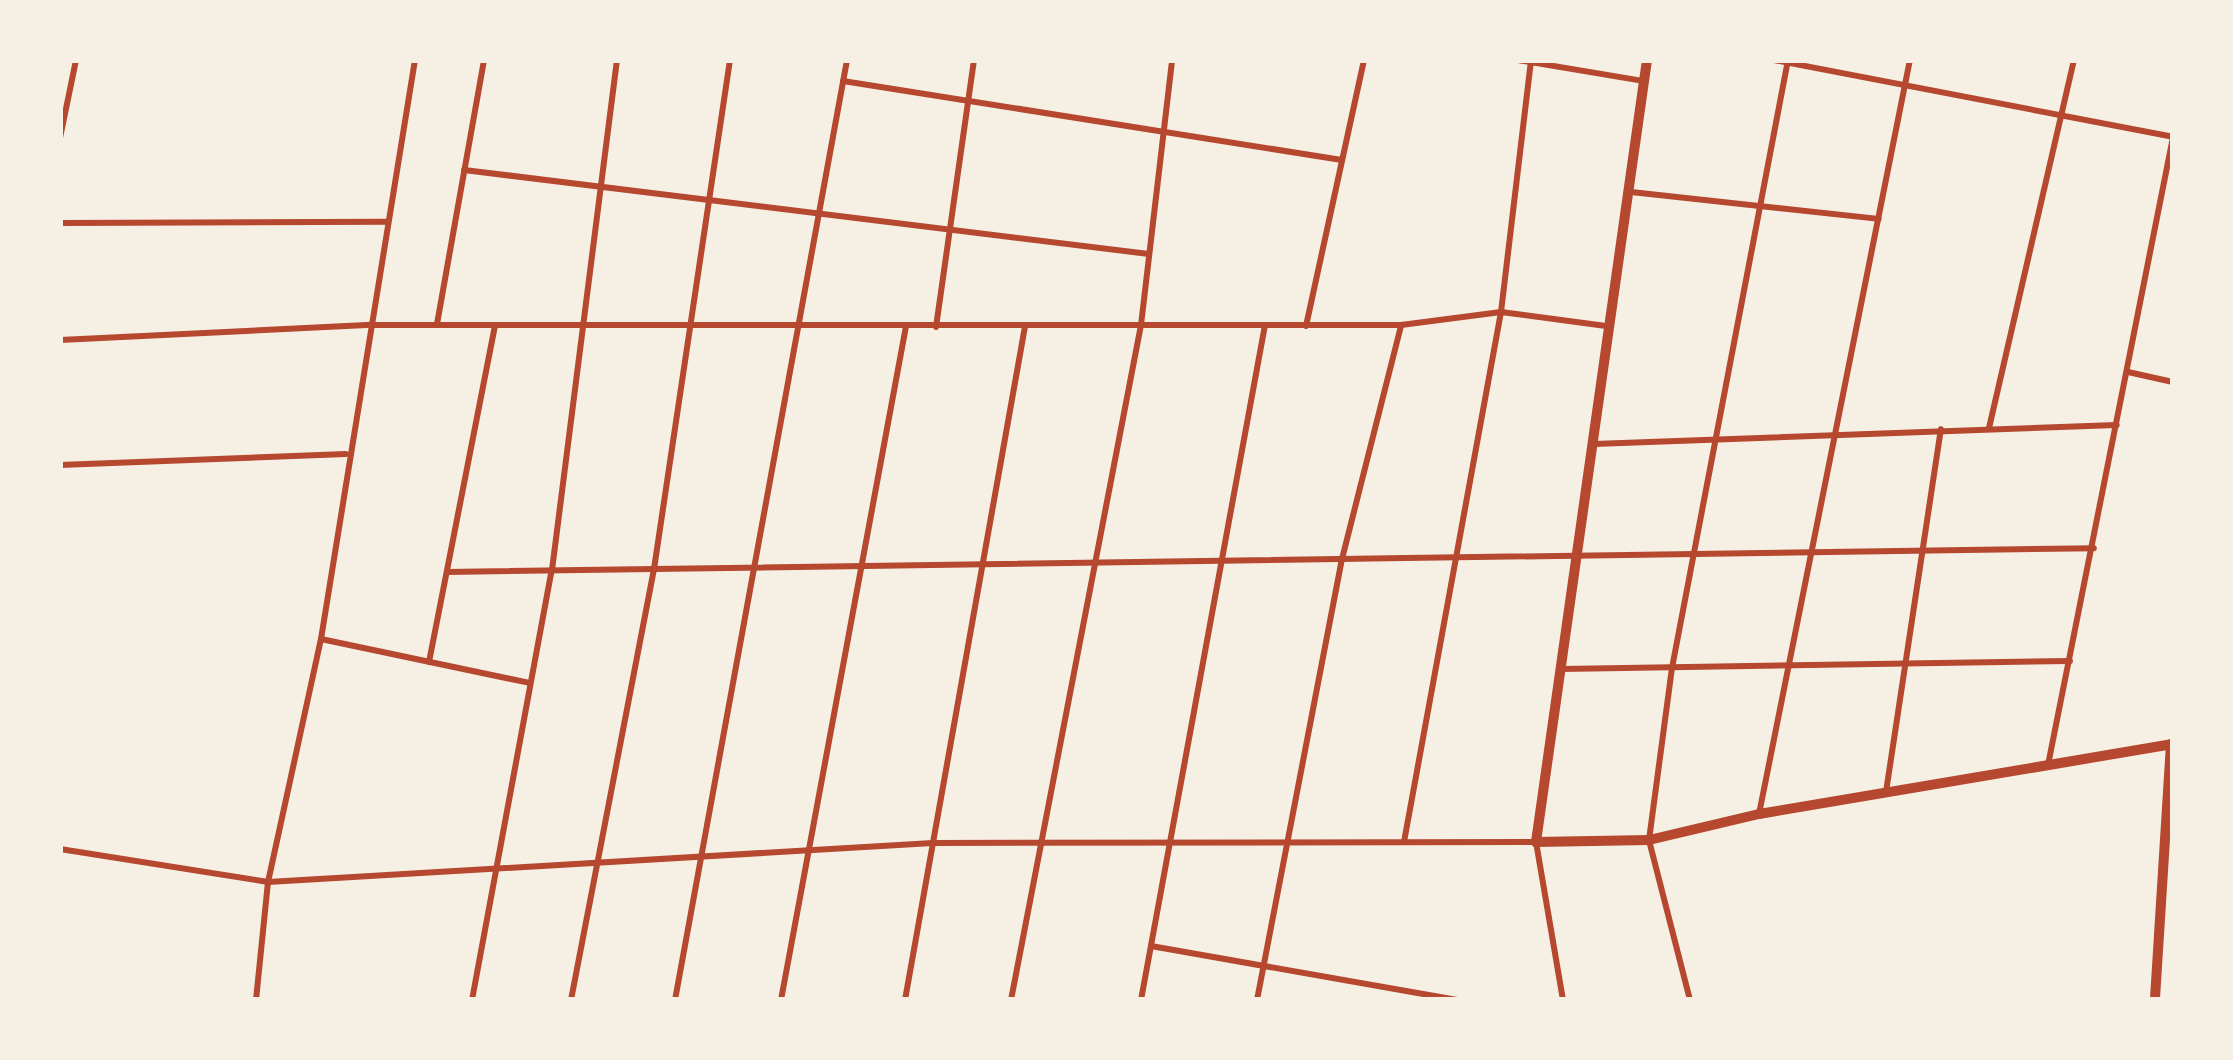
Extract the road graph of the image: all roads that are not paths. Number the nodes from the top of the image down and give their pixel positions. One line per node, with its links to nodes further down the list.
1 (76, 60): 24 (street)
2 (415, 60): 33 (street)
3 (484, 60): 26 (street)
4 (617, 60): 27 (street)
5 (730, 60): 29 (street)
6 (847, 60): 17 (street)
7 (974, 60): 20 (street)
8 (1172, 60): 22 (street)
9 (1364, 60): 25 (street)
10 (1518, 60): 16 (street)
11 (1647, 60): 18 (main road)
12 (1774, 60): 15 (street)
13 (1910, 60): 19 (street)
14 (2074, 60): 21 (street)
15 (1787, 61): 19 (street); 30 (street)
16 (1531, 62): 18 (street); 37 (street)
17 (843, 81): 20 (street); 31 (street)
18 (1643, 81): 28 (main road)
19 (1905, 85): 21 (street); 32 (street)
20 (968, 101): 22 (street); 35 (street)
21 (2061, 116): 23 (street); 56 (street)
22 (1164, 132): 25 (street); 36 (street)
23 (2173, 137): 53 (street)
24 (60, 138)
25 (1342, 160): 49 (street)
26 (464, 170): 27 (street); 40 (street)
27 (598, 186): 29 (street); 43 (street)
28 (1627, 191): 30 (street); 50 (main road)
29 (710, 200): 31 (street); 38 (street)
30 (1760, 206): 32 (street); 59 (street)
31 (819, 214): 35 (street); 39 (street)
32 (1879, 219): 58 (street)
33 (388, 222): 34 (street); 41 (street)
34 (60, 223)
35 (950, 230): 36 (street); 51 (street)
36 (1149, 254): 44 (street)
37 (1502, 312): 46 (street); 50 (street); 68 (street)
38 (692, 323): 39 (street); 43 (street); 75 (street)
39 (799, 323): 47 (street); 74 (street)
40 (437, 324): 41 (street); 42 (street)
41 (372, 325): 52 (street); 61 (street)
42 (494, 325): 43 (street); 77 (street)
43 (578, 325): 76 (street)
44 (1141, 325): 45 (street); 48 (street); 71 (street)
45 (1265, 325): 49 (street); 70 (street)
46 (1401, 325): 49 (street); 69 (street)
47 (906, 326): 51 (street); 73 (street)
48 (1025, 326): 51 (street); 72 (street)
49 (1306, 326)
50 (1606, 326): 60 (main road)
51 (936, 327)
52 (60, 340)
53 (2128, 372): 54 (street); 55 (street)
54 (2173, 382)
55 (2117, 425): 56 (street); 63 (street)
56 (1989, 428): 57 (street)
57 (1941, 429): 58 (street); 64 (street)
58 (1837, 431): 59 (street); 65 (street)
59 (1716, 437): 60 (street); 66 (street)
60 (1590, 444): 67 (main road)
61 (346, 454): 62 (street); 78 (street)
62 (60, 465)
63 (2094, 548): 64 (street); 79 (street)
64 (1923, 550): 65 (street); 82 (street)
65 (1814, 551): 66 (street); 81 (street)
66 (1694, 554): 67 (street); 83 (street)
67 (1574, 555): 68 (street); 84 (main road)
68 (1458, 557): 69 (street); 94 (street)
69 (1342, 559): 70 (street); 93 (street)
70 (1226, 560): 71 (street); 92 (street)
71 (1097, 562): 72 (street); 91 (street)
72 (982, 564): 73 (street); 96 (street)
73 (866, 566): 74 (street); 97 (street)
74 (754, 567): 75 (street); 99 (street)
75 (654, 569): 76 (street); 100 (street)
76 (552, 570): 77 (street); 85 (street)
77 (448, 572): 80 (street)
78 (321, 639): 80 (street); 102 (street)
79 (2071, 661): 82 (street); 87 (street)
80 (429, 662): 85 (street)
81 (1791, 664): 82 (street); 83 (street); 89 (street)
82 (1906, 664): 88 (street)
83 (1672, 668): 84 (street); 90 (street)
84 (1557, 669): 95 (main road)
85 (530, 683): 101 (street)
86 (2172, 742): 87 (main road); 117 (main road)
87 (2048, 765): 88 (main road)
88 (1886, 792): 89 (main road)
89 (1759, 814): 90 (main road)
90 (1649, 840): 95 (main road); 116 (street)
91 (1046, 842): 92 (street); 96 (street); 111 (street)
92 (1169, 842): 93 (street); 103 (street)
93 (1291, 842): 94 (street); 104 (street)
94 (1403, 842): 95 (street)
95 (1536, 842): 115 (street)
96 (933, 843): 97 (street); 110 (street)
97 (811, 848): 99 (street); 109 (street)
98 (60, 849): 102 (street)
99 (702, 855): 100 (street); 108 (street)
100 (599, 864): 101 (street); 107 (street)
101 (494, 867): 102 (street); 106 (street)
102 (268, 882): 105 (street)
103 (1151, 946): 104 (street); 112 (street)
104 (1265, 967): 113 (street); 114 (street)
105 (256, 1000)
106 (472, 1000)
107 (571, 1000)
108 (675, 1000)
109 (781, 1000)
110 (905, 1000)
111 (1011, 1000)
112 (1141, 1000)
113 (1257, 1000)
114 (1457, 1000)
115 (1563, 1000)
116 (1690, 1000)
117 (2155, 1000)

